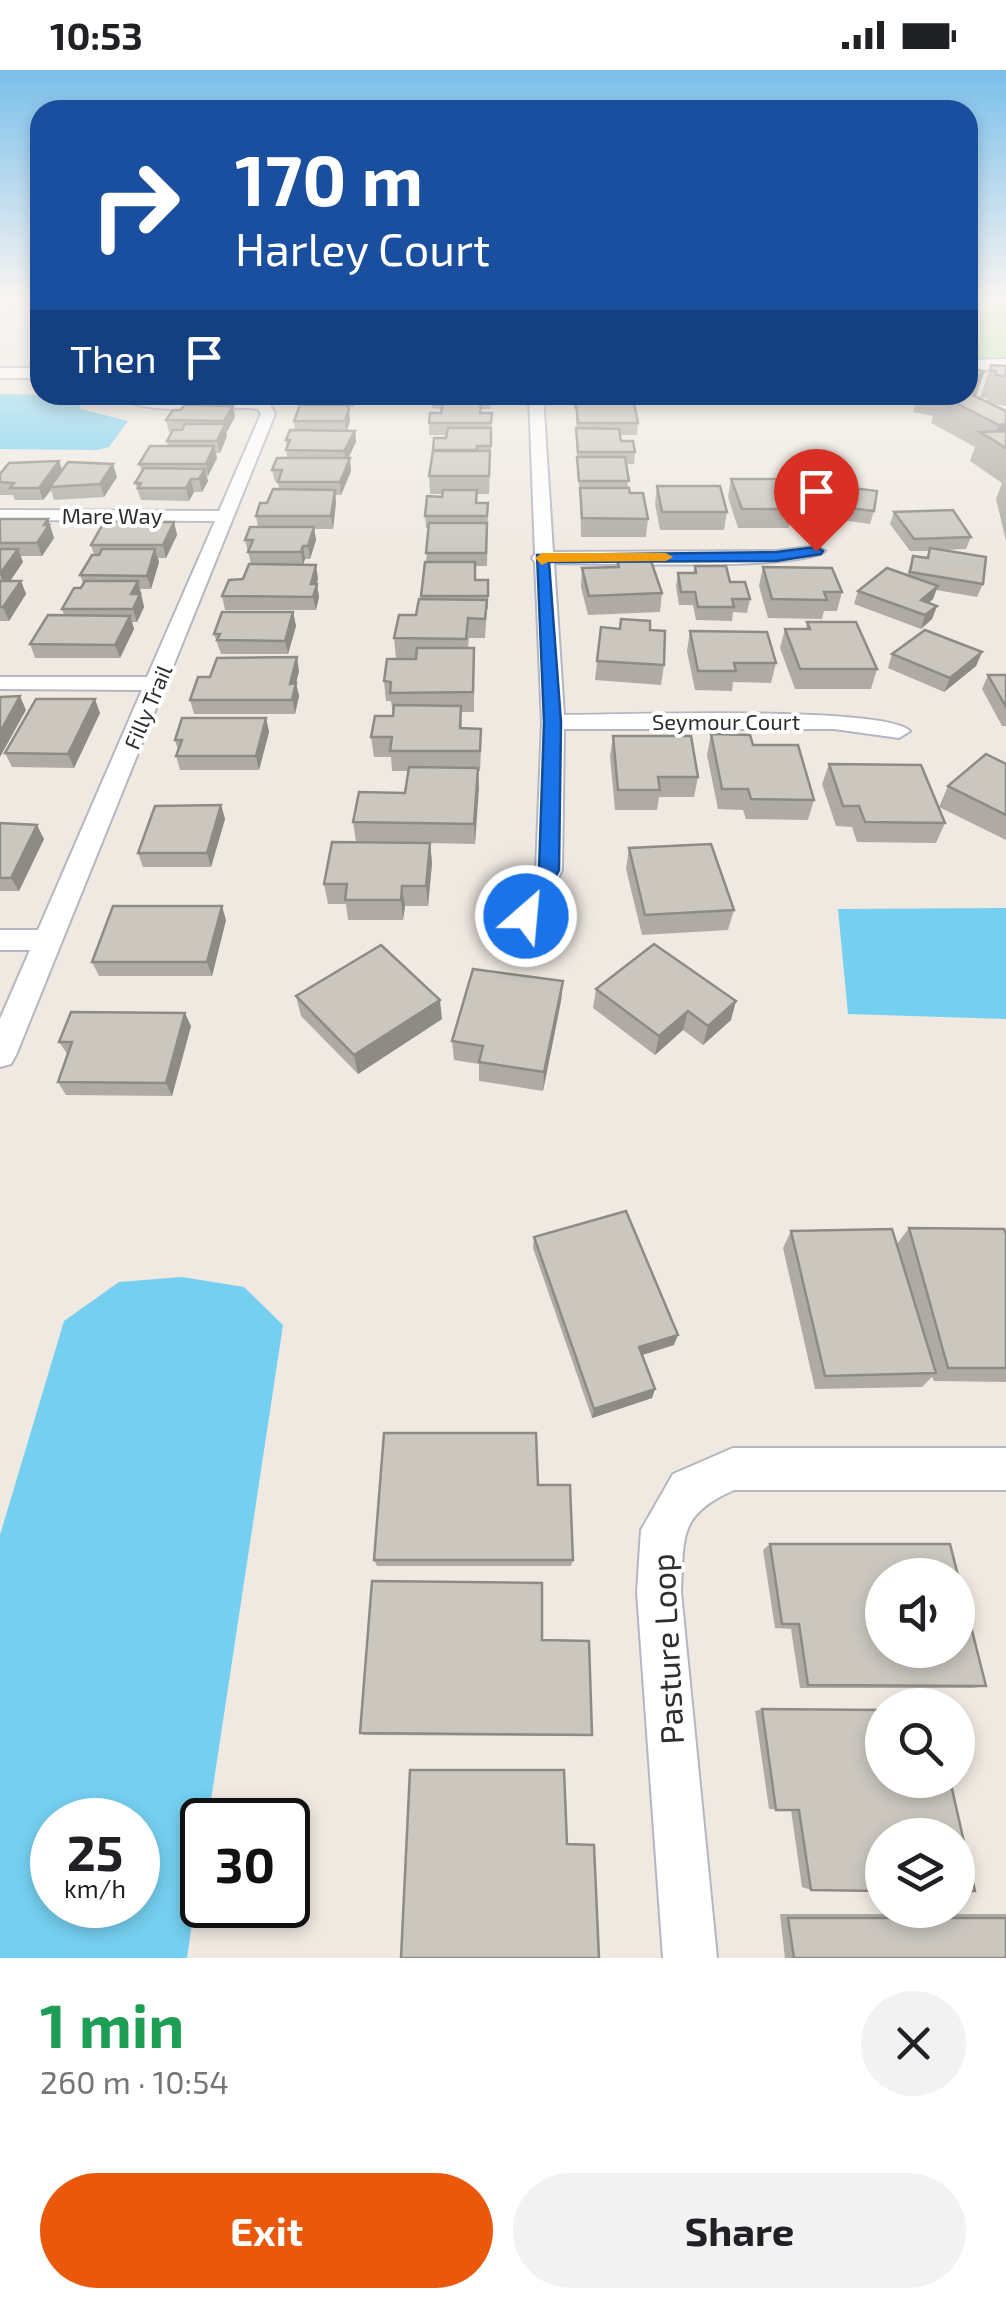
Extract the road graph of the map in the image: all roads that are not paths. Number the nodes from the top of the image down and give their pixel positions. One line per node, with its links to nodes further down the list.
1 (264, 405): 4 (street, Filly Trail)
2 (536, 405): 6 (street)
3 (0, 516): 4 (street, Mare Way)
4 (224, 516): 8 (street, Filly Trail)
5 (816, 551): 6 (street)
6 (542, 558): 9 (street)
7 (0, 684): 8 (street)
8 (157, 684): 13 (street, Filly Trail)
9 (553, 722): 10 (street, Seymour Court); 11 (street)
10 (898, 731)
11 (526, 916)
12 (0, 940): 13 (street)
13 (48, 940): 14 (street, Filly Trail)
14 (0, 1055)
15 (1006, 1469): 16 (street, Pasture Loop)
16 (690, 1958)

